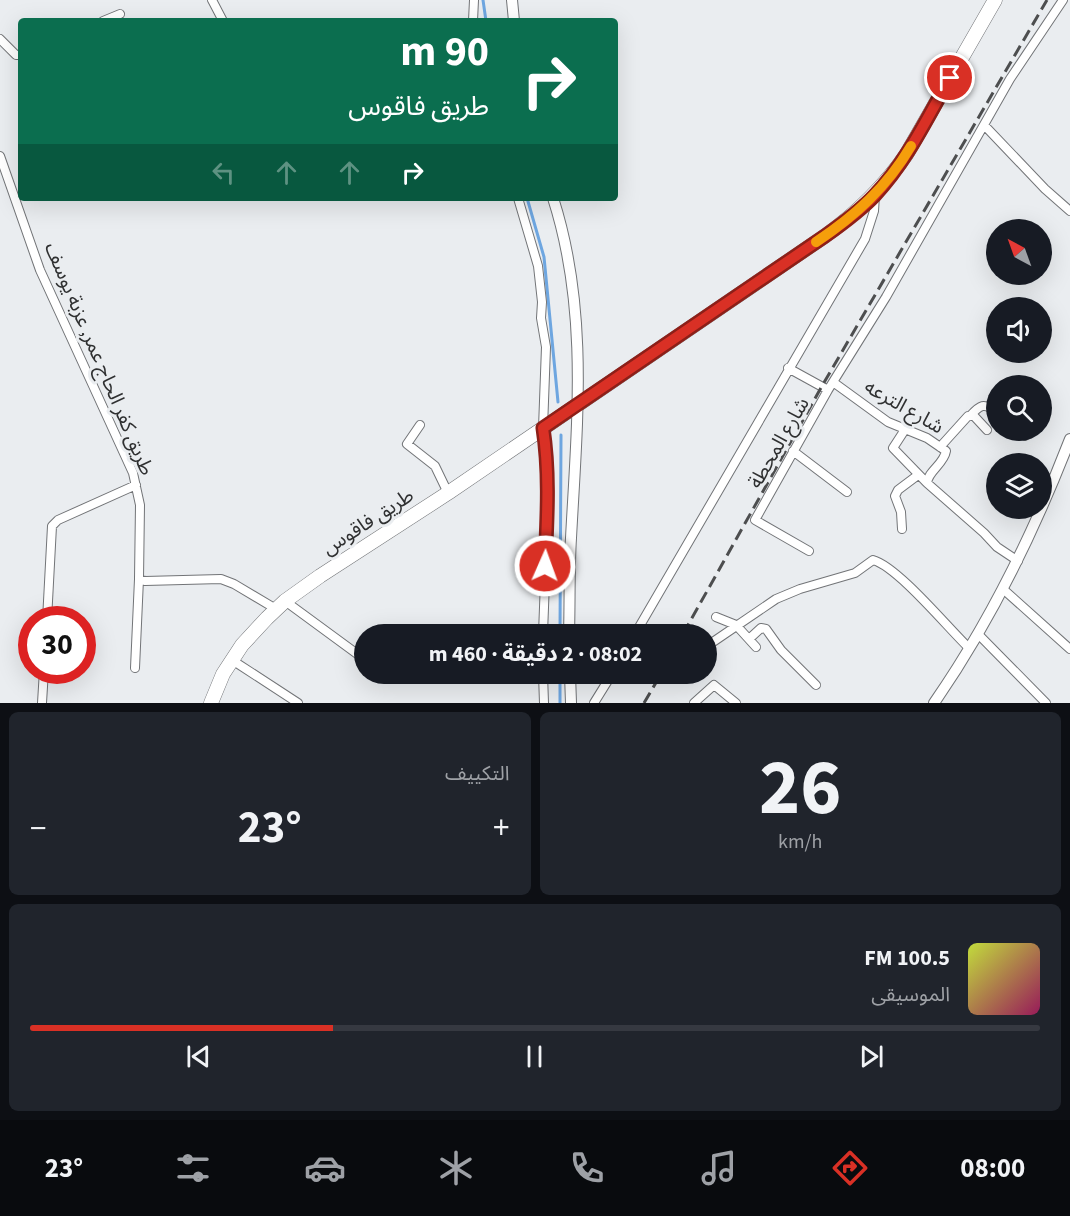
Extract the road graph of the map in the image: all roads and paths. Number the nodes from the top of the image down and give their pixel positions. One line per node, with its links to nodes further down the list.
1 (212, 0): 8 (street)
2 (474, 0): 9 (street)
3 (512, 0): 10 (street)
4 (995, 0): 15 (main road, طريق فاقوس)
5 (1063, 0): 13 (street, شارع المحطة)
6 (120, 14): 7 (street)
7 (110, 18)
8 (221, 18)
9 (473, 18)
10 (514, 18)
11 (0, 39): 12 (street)
12 (18, 55)
13 (984, 125): 18 (street); 20 (street, شارع المحطة)
14 (0, 156): 33 (street, طريق كفر الحاج عمر, عزبة يوسف)
15 (875, 195): 19 (street); 21 (main road, طريق فاقوس)
16 (519, 201): 25 (street)
17 (553, 201): 21 (street)
18 (1070, 211)
19 (788, 368): 20 (street, شارع الترعه); 46 (street)
20 (831, 386): 26 (street, شارع الترعه); 30 (street, شارع المحطة)
21 (579, 404): 25 (main road, طريق فاقوس); 45 (street)
22 (986, 406): 23 (street)
23 (970, 416): 27 (street); 29 (street)
24 (420, 425): 35 (street)
25 (543, 428): 35 (main road, طريق فاقوس); 44 (street)
26 (906, 428): 29 (street, شارع الترعه); 31 (street)
27 (986, 429)
28 (1070, 439): 38 (street)
29 (940, 447): 32 (street, شارع الترعه)
30 (793, 451): 34 (street); 37 (street, شارع المحطة)
31 (918, 475): 32 (street); 36 (street)
32 (927, 483): 38 (street)
33 (136, 485): 39 (street, طريق كفر الحاج عمر, عزبة يوسف); 42 (street)
34 (847, 492)
35 (448, 493): 41 (main road, طريق فاقوس)
36 (902, 529)
37 (809, 551)
38 (1018, 561): 40 (street)
39 (139, 579): 41 (street); 56 (street, طريق كفر الحاج عمر, عزبة يوسف)
40 (1003, 589): 48 (street); 53 (street)
41 (280, 605): 54 (street); 55 (main road, طريق فاقوس)
42 (48, 606)
43 (716, 617): 47 (street)
44 (543, 624)
45 (569, 624)
46 (641, 624)
47 (736, 625): 49 (street); 50 (street); 52 (street)
48 (978, 634): 52 (street); 71 (street)
49 (717, 639)
50 (749, 639): 51 (street); 61 (street)
51 (756, 647)
52 (969, 648): 70 (street)
53 (1070, 650)
54 (354, 653)
55 (232, 660): 63 (main road, طريق فاقوس); 64 (street)
56 (135, 668)
57 (43, 684): 62 (street)
58 (543, 684): 65 (street)
59 (570, 684): 66 (street)
60 (606, 684): 67 (street)
61 (816, 685)
62 (42, 703)
63 (211, 703)
64 (298, 703)
65 (544, 703)
66 (571, 703)
67 (594, 703)
68 (694, 703): 69 (street)
69 (736, 703)
70 (934, 703)
71 (1046, 703)

